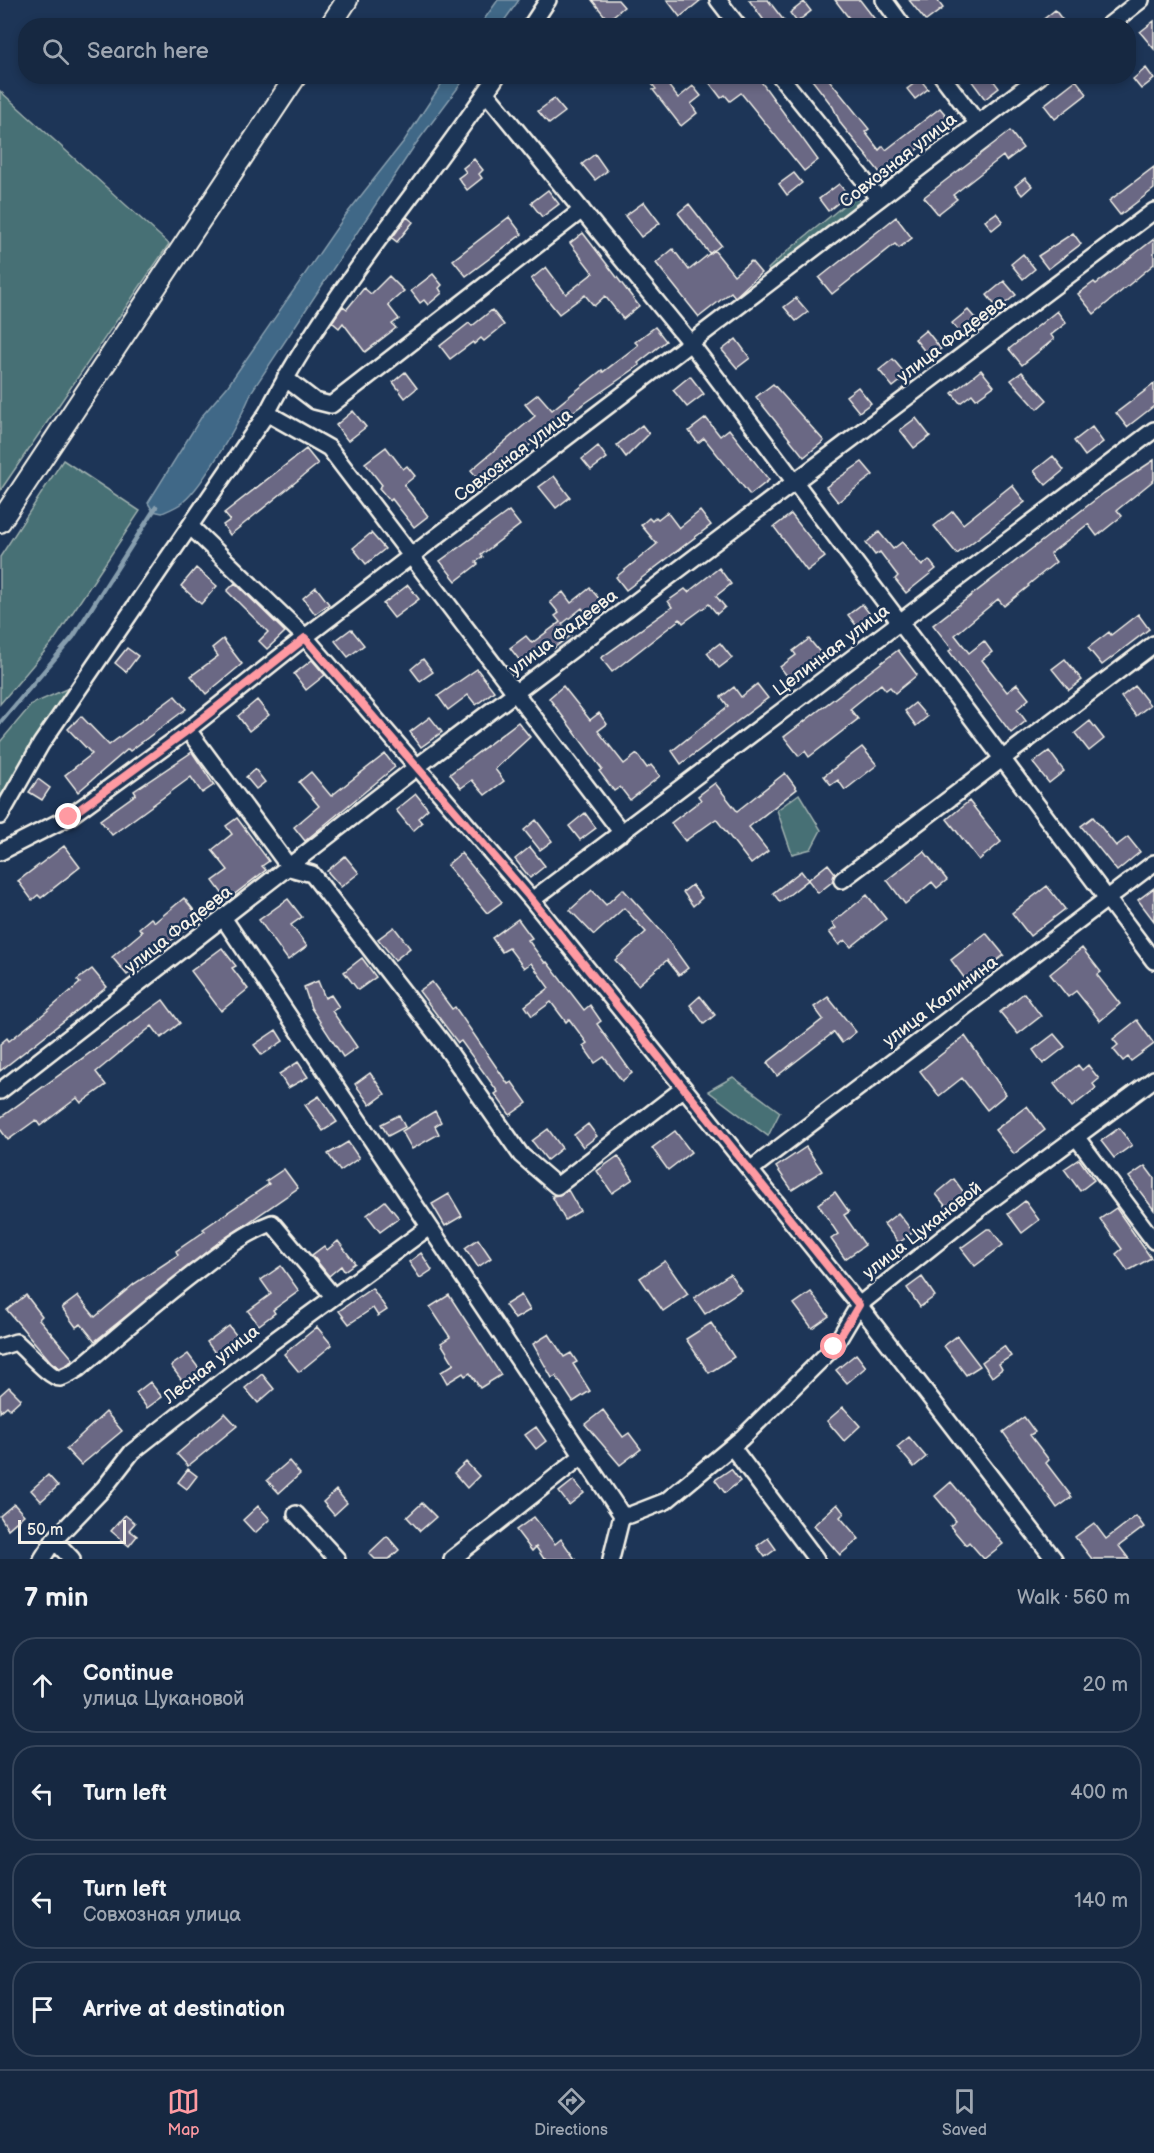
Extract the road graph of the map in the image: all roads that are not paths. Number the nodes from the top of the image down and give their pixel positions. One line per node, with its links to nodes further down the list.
1 (347, 0): 6 (main road)
2 (548, 0): 7 (street)
3 (718, 0): 8 (street)
4 (884, 0): 9 (street)
5 (1141, 0): 10 (street)
6 (335, 18)
7 (536, 18)
8 (732, 18)
9 (897, 18)
10 (1118, 18)
11 (291, 84): 26 (main road)
12 (492, 84): 16 (street)
13 (786, 84): 18 (street)
14 (948, 84): 17 (street)
15 (1030, 84): 17 (street, Совхозная улица)
16 (486, 93): 19 (street); 22 (street)
17 (978, 124): 18 (street, Совхозная улица)
18 (879, 199): 21 (street, Совхозная улица)
19 (582, 210): 21 (street); 22 (street)
20 (1154, 211): 25 (street, улица Фадеева)
21 (692, 345): 25 (street); 28 (street, Совхозная улица)
22 (285, 378): 23 (street)
23 (267, 413): 27 (street); 28 (street)
24 (1154, 430): 29 (street, Целинная улица)
25 (794, 481): 29 (street); 32 (street, улица Фадеева)
26 (0, 522)
27 (191, 527): 30 (street); 36 (street)
28 (412, 556): 30 (street, Совхозная улица); 32 (street)
29 (901, 621): 34 (street); 37 (street, Целинная улица)
30 (305, 638): 33 (street, Совхозная улица); 35 (street)
31 (1154, 644): 34 (street)
32 (514, 693): 35 (street, улица Фадеева); 37 (street)
33 (188, 730): 38 (street, Совхозная улица); 40 (street)
34 (1003, 757): 41 (street); 42 (street)
35 (418, 766): 40 (street, улица Фадеева); 43 (street)
36 (0, 816)
37 (621, 833): 43 (street, Целинная улица)
38 (0, 852)
39 (1154, 863): 42 (street, улица Калинина)
40 (290, 868): 44 (street, улица Фадеева); 47 (street)
41 (842, 880)
42 (1108, 898): 45 (street); 50 (street, улица Калинина)
43 (532, 900): 47 (street)
44 (224, 919): 48 (street, улица Фадеева); 51 (street)
45 (1154, 961)
46 (1154, 1078): 49 (street, улица Цукановой)
47 (684, 1088): 50 (street)
48 (0, 1090)
49 (1077, 1138): 52 (street); 54 (street, улица Цукановой)
50 (750, 1170): 54 (street)
51 (429, 1227): 53 (street, Лесная улица); 57 (street)
52 (1154, 1241)
53 (333, 1296): 55 (street); 60 (street, Лесная улица)
54 (859, 1305): 56 (street, улица Цукановой); 67 (street)
55 (0, 1347)
56 (732, 1446): 59 (street, улица Цукановой); 66 (street)
57 (582, 1456): 59 (street); 64 (street)
58 (296, 1514): 63 (street)
59 (622, 1515): 65 (street)
60 (54, 1540): 61 (street, Лесная улица); 62 (street)
61 (42, 1559)
62 (72, 1559)
63 (337, 1559)
64 (452, 1559)
65 (610, 1559)
66 (816, 1559)
67 (1054, 1559)

